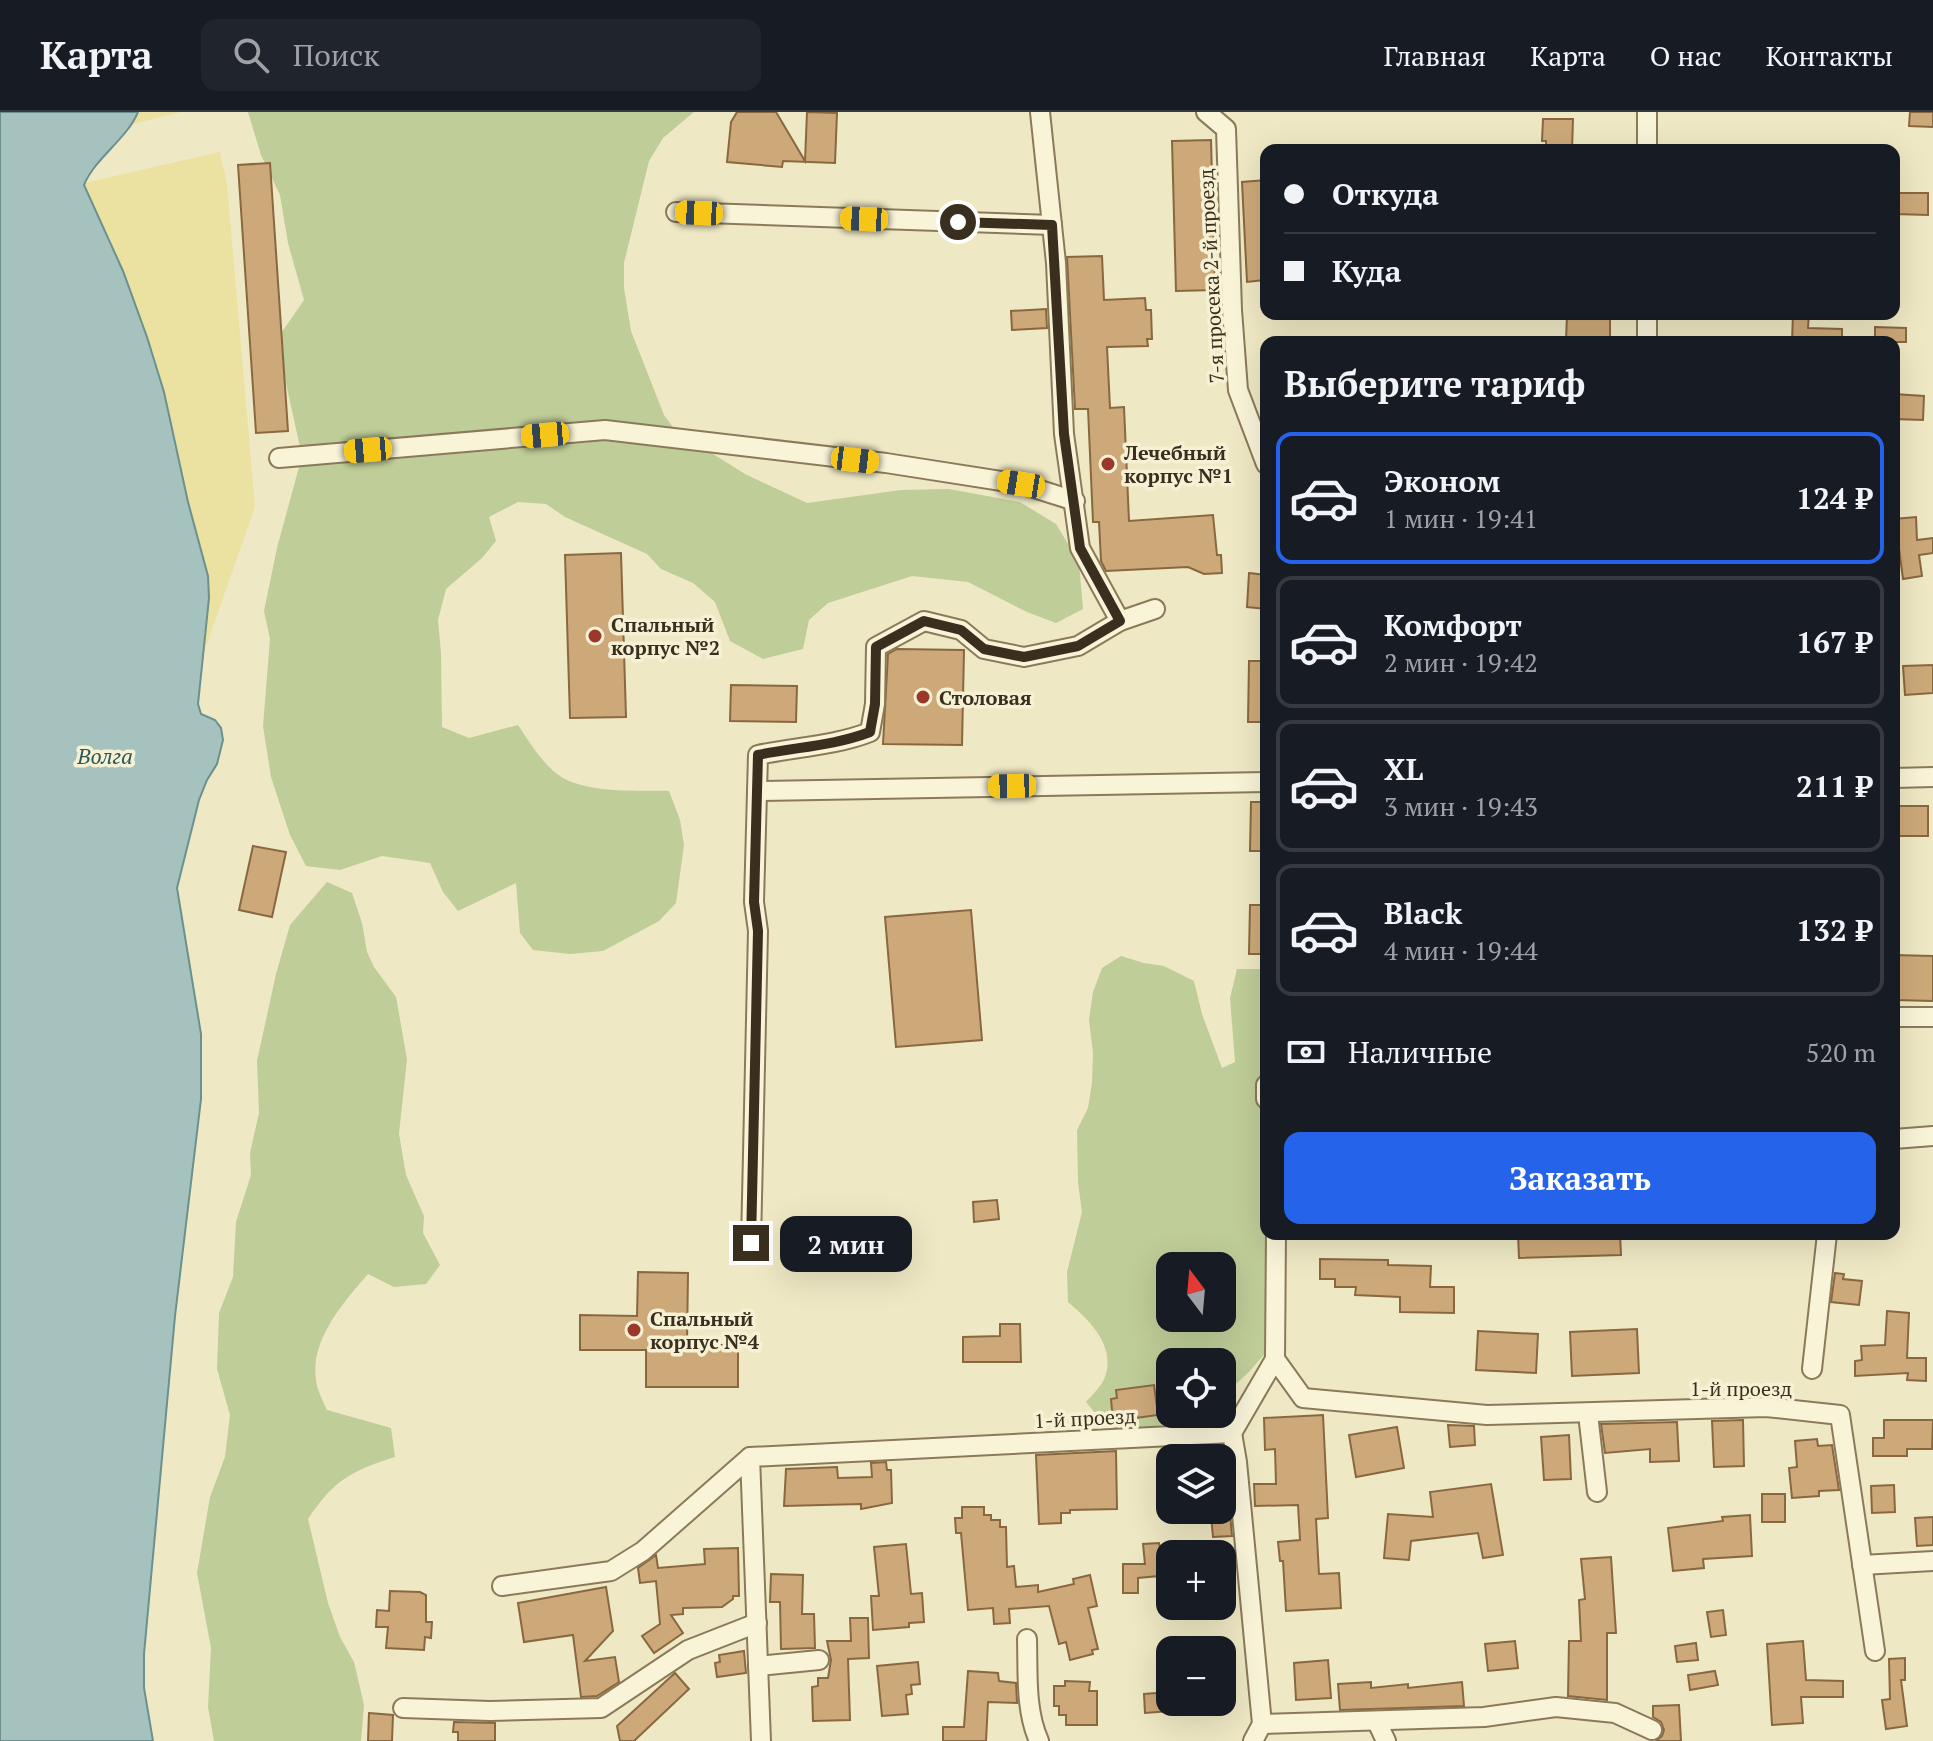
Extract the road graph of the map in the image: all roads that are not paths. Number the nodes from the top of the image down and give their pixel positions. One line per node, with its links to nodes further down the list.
1 (1040, 112): 7 (street)
2 (1206, 112): 4 (street, 7-я просека 2-й проезд)
3 (1647, 112): 5 (street)
4 (1225, 121): 8 (street, 7-я просека 2-й проезд)
5 (1647, 144)
6 (676, 212): 7 (street)
7 (1052, 225): 10 (street)
8 (1260, 448)
9 (279, 458): 10 (street)
10 (1075, 501): 12 (street)
11 (1155, 609): 12 (street)
12 (1120, 621): 16 (street)
13 (1933, 777): 14 (street)
14 (1900, 778)
15 (1260, 782): 16 (street)
16 (757, 791): 23 (street)
17 (1900, 1017): 18 (street)
18 (1933, 1017)
19 (1933, 1136): 20 (street)
20 (1900, 1139)
21 (1276, 1240): 24 (street)
22 (1826, 1240): 25 (street)
23 (751, 1243)
24 (1275, 1359): 26 (street, 1-й проезд); 27 (street)
25 (1812, 1369)
26 (1588, 1414): 29 (street); 31 (street, 1-й проезд)
27 (1232, 1433): 28 (street, 1-й проезд); 40 (street)
28 (750, 1457): 32 (street); 33 (street)
29 (1597, 1492)
30 (1933, 1561): 31 (street)
31 (1862, 1565): 35 (street)
32 (502, 1586)
33 (757, 1623): 37 (street); 38 (street)
34 (1027, 1639): 43 (street)
35 (1875, 1651)
36 (819, 1660): 37 (street)
37 (758, 1666): 42 (street)
38 (403, 1708)
39 (1377, 1722): 40 (street); 41 (street); 45 (street)
40 (1262, 1724): 44 (street)
41 (1652, 1730)
42 (761, 1741)
43 (1039, 1741)
44 (1253, 1741)
45 (1386, 1741)

